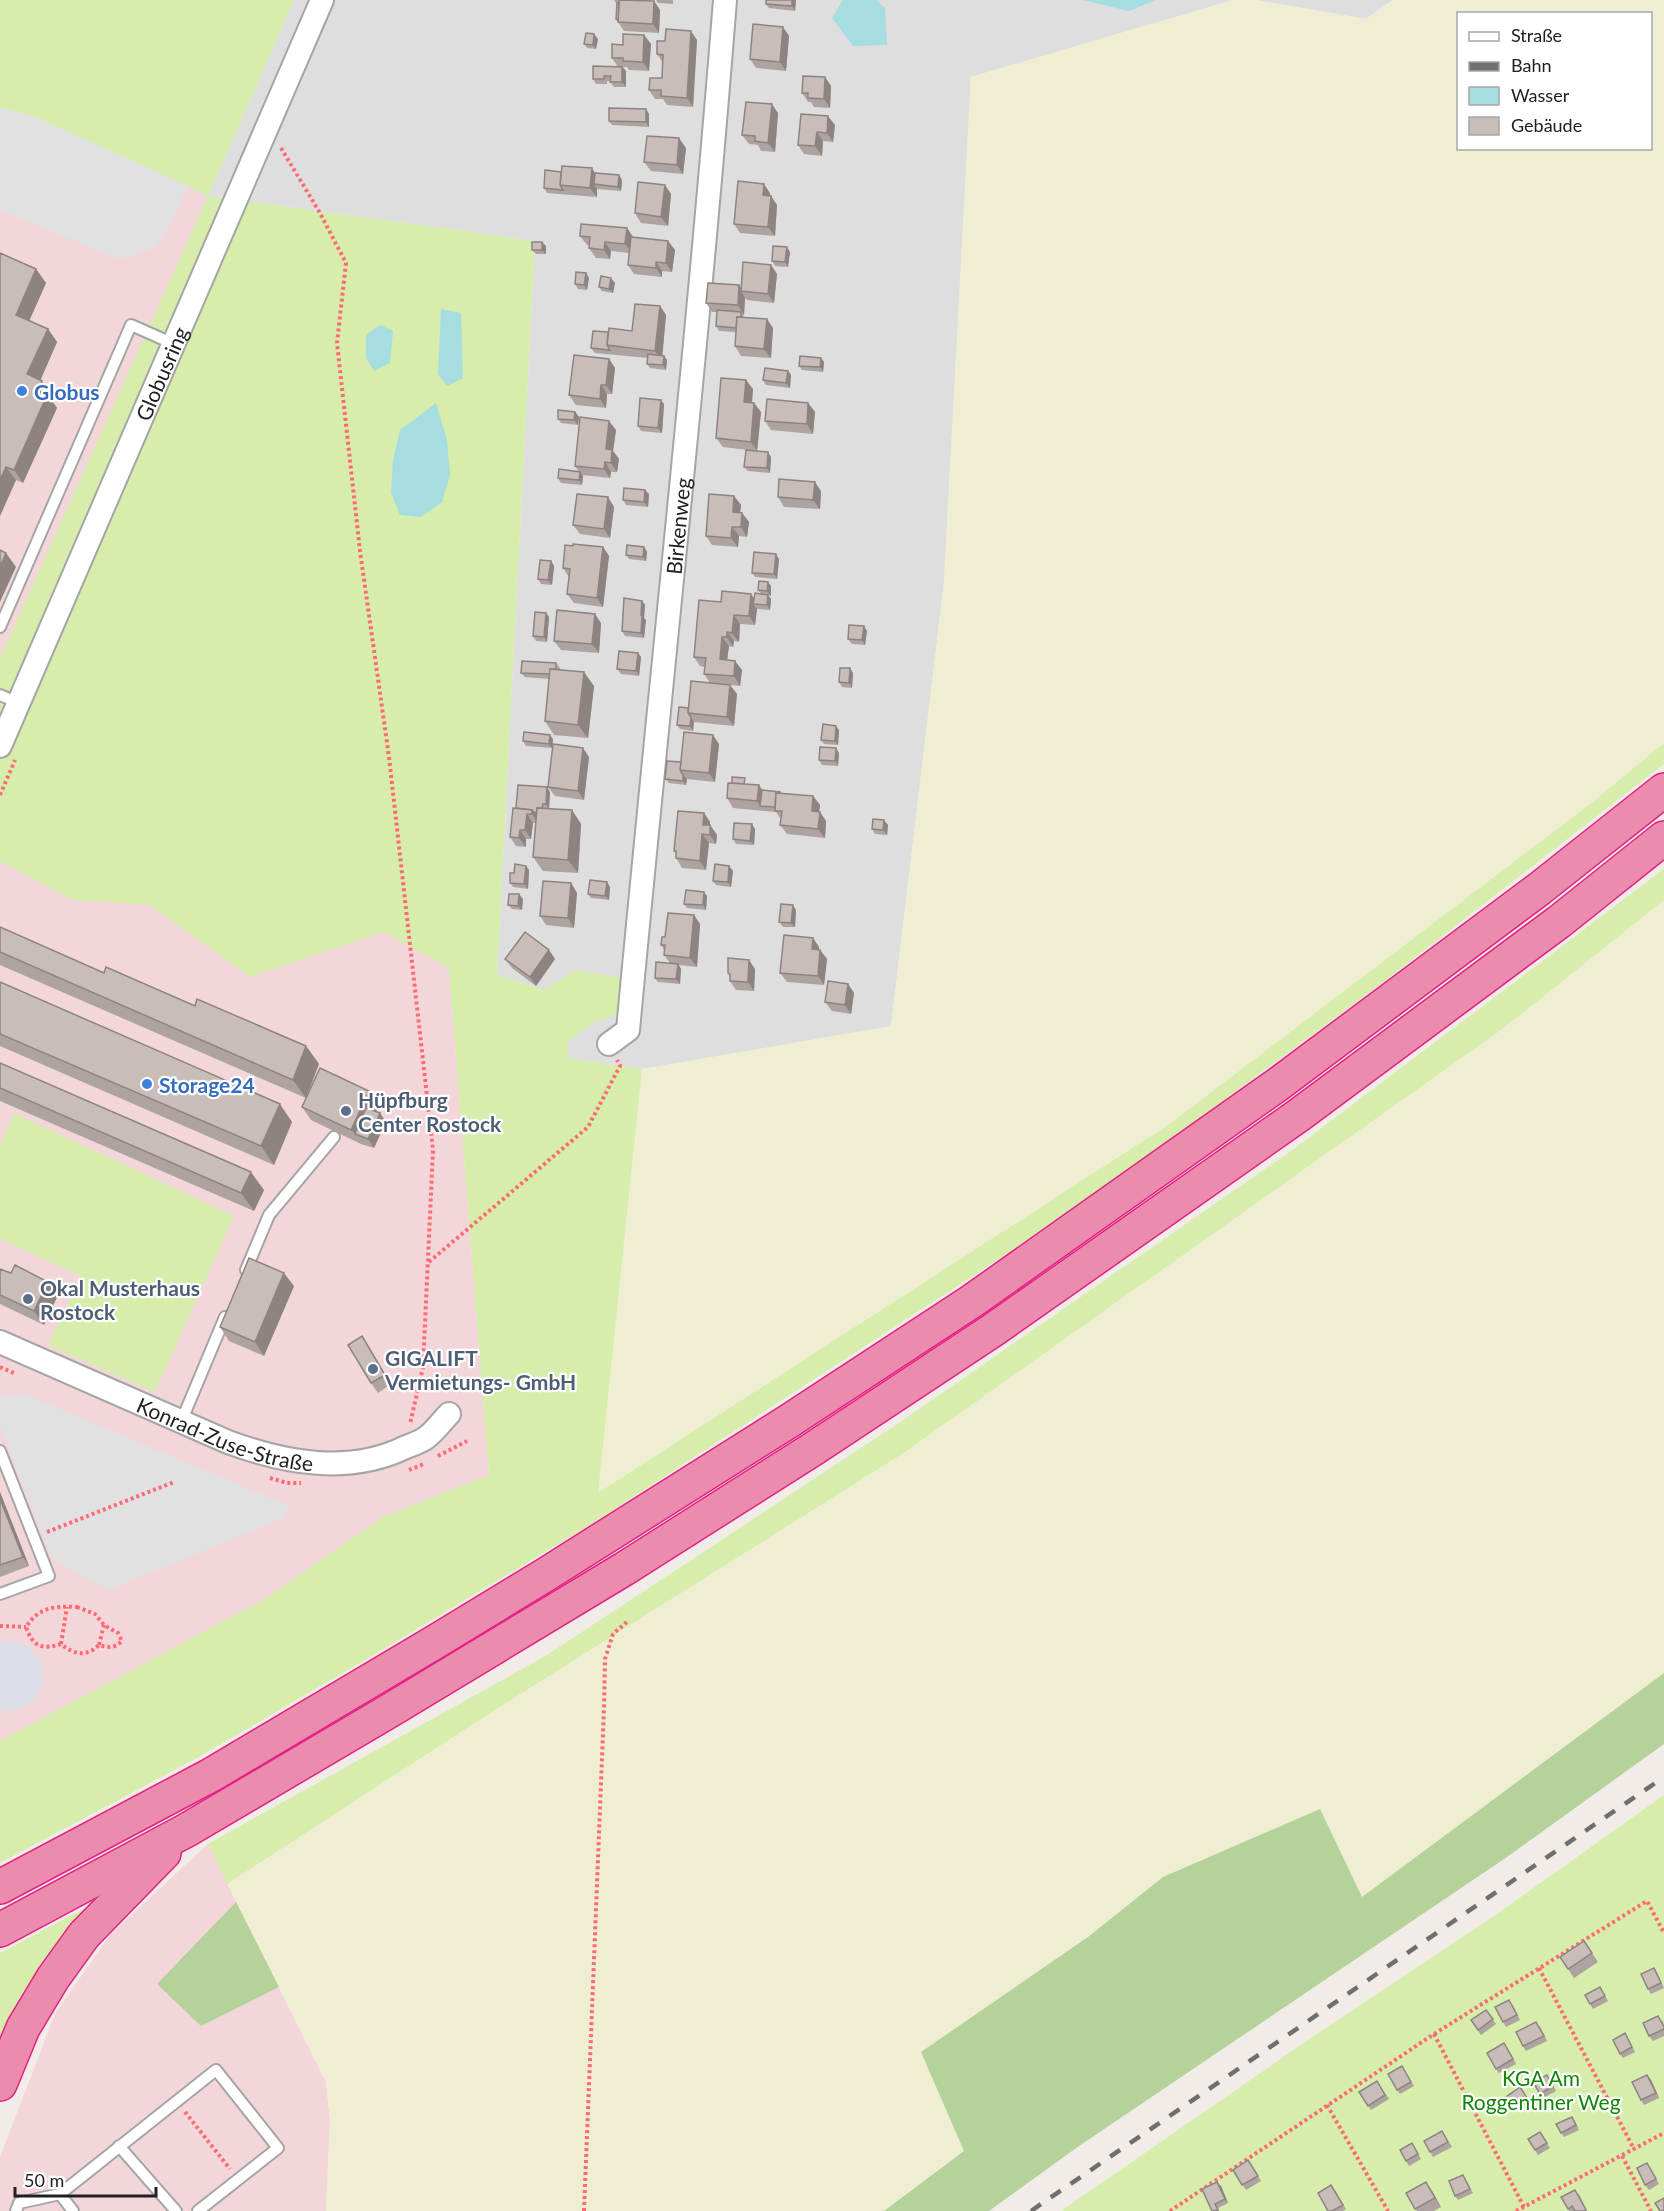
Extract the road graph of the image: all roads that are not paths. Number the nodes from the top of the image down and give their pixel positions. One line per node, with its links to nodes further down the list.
1 (322, 0): 3 (street, Globusring)
2 (725, 0): 9 (street, Birkenweg)
3 (174, 344): 4 (lane); 5 (street, Globusring)
4 (0, 627)
5 (9, 699): 6 (street, Globusring)
6 (0, 746)
7 (1664, 790): 19 (highway)
8 (1664, 838): 18 (highway)
9 (609, 1044)
10 (334, 1137): 11 (lane)
11 (242, 1279)
12 (228, 1311): 15 (lane)
13 (0, 1342): 15 (street, Konrad-Zuse-Straße)
14 (449, 1414): 15 (street, Konrad-Zuse-Straße)
15 (181, 1422)
16 (0, 1451): 17 (lane)
17 (0, 1594)
18 (187, 1830): 20 (highway); 21 (highway)
19 (0, 1887)
20 (0, 1930)
21 (0, 2084)
22 (119, 2146): 23 (lane); 26 (lane); 27 (lane)
23 (60, 2194): 24 (lane); 25 (lane)
24 (16, 2211)
25 (73, 2211)
26 (176, 2211)
27 (198, 2211)

